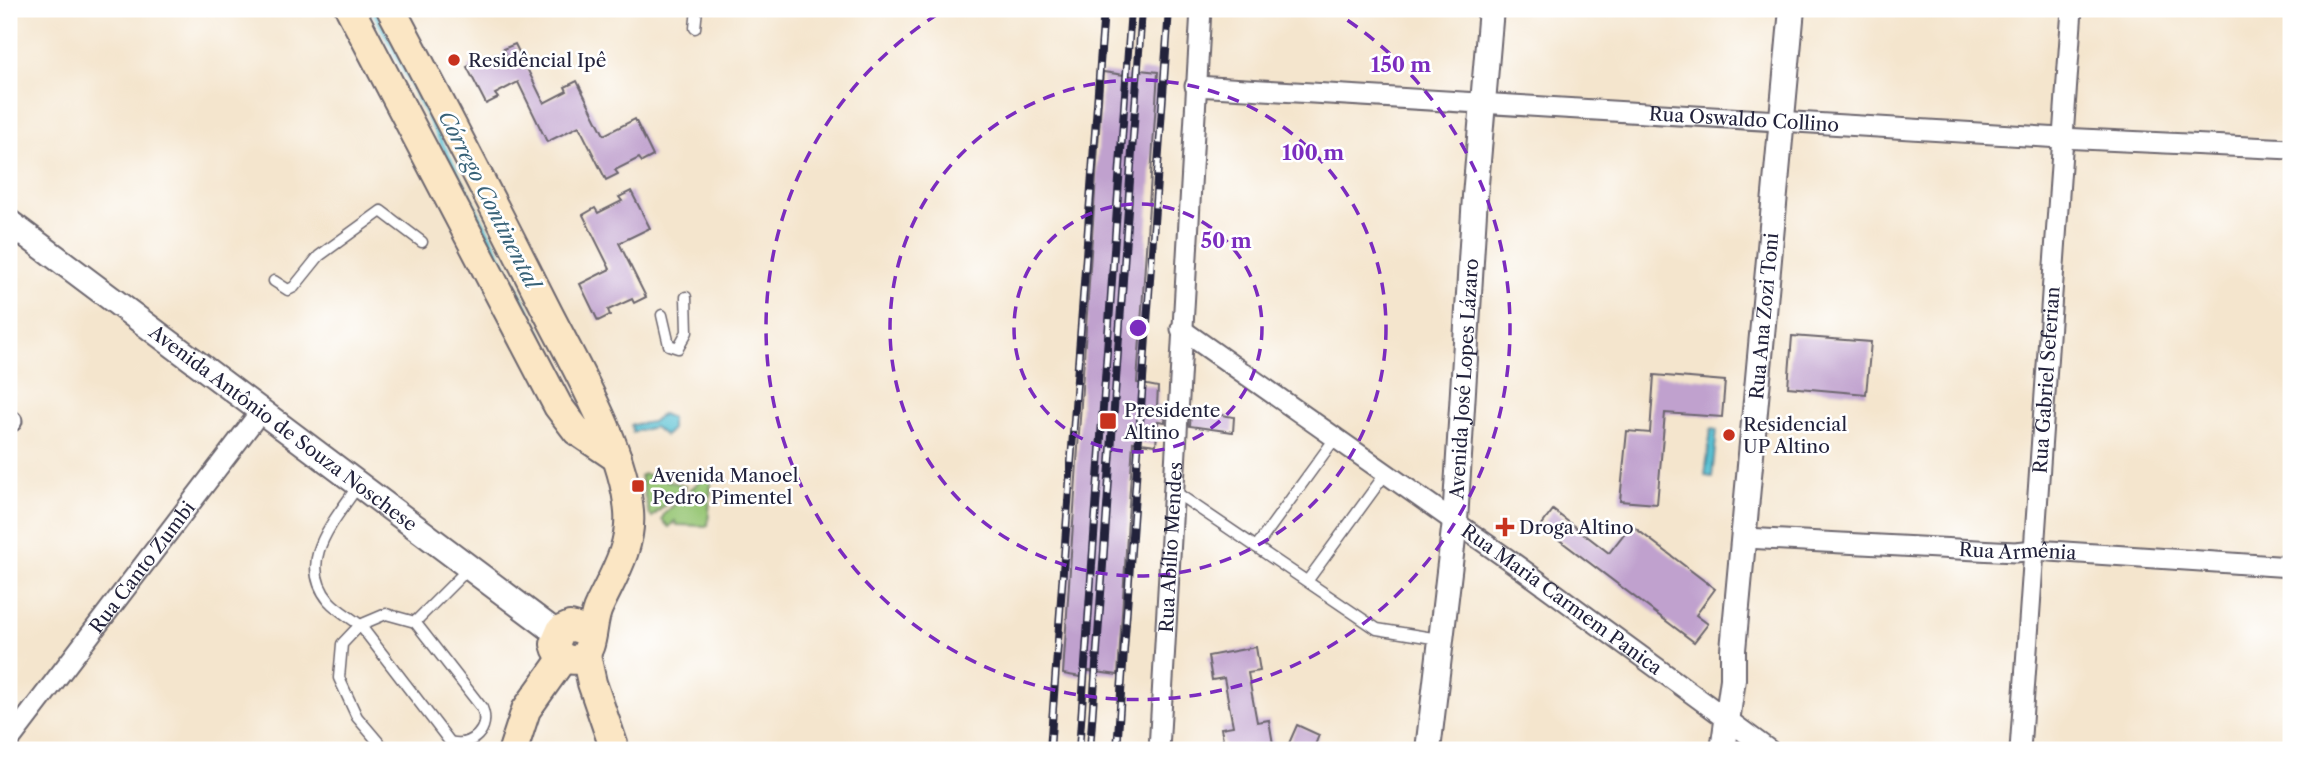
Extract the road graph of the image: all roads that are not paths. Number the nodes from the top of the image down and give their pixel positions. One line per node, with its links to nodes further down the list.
1 (350, 9): 21 (main road)
2 (391, 9): 21 (main road)
3 (697, 9): 8 (lane)
4 (1201, 9): 9 (street, Rua Abílio Mendes)
5 (1491, 9): 10 (street, Avenida José Lopes Lázaro)
6 (1793, 9): 11 (street, Rua Ana Zozi Toni)
7 (2072, 9): 12 (street, Rua Gabriel Seferian)
8 (695, 28)
9 (1195, 86): 10 (street, Rua Oswaldo Collino); 19 (street, Rua Abílio Mendes)
10 (1483, 104): 11 (street, Rua Oswaldo Collino); 26 (street, Avenida José Lopes Lázaro)
11 (1784, 120): 12 (street, Rua Oswaldo Collino); 27 (street, Rua Ana Zozi Toni)
12 (2061, 138): 13 (street, Rua Oswaldo Collino); 29 (street, Rua Gabriel Seferian)
13 (2291, 149)
14 (9, 222): 20 (street, Avenida Antônio de Souza Noschese)
15 (422, 242): 16 (lane)
16 (274, 281)
17 (686, 297): 18 (lane)
18 (662, 314)
19 (1181, 329): 22 (street, Rua Maria Carmem Panica); 25 (street, Rua Abílio Mendes)
20 (261, 411): 24 (street, Avenida Antônio de Souza Noschese); 38 (street, Rua Canto Zumbi)
21 (591, 430): 36 (main road)
22 (1336, 437): 23 (street, Rua Maria Carmem Panica); 28 (lane)
23 (1386, 473): 26 (street, Rua Maria Carmem Panica); 32 (lane)
24 (359, 483): 30 (street, Avenida Antônio de Souza Noschese); 34 (lane)
25 (1175, 492): 28 (lane); 42 (street, Rua Abílio Mendes)
26 (1455, 521): 35 (street, Avenida José Lopes Lázaro); 37 (street, Rua Maria Carmem Panica)
27 (1745, 538): 29 (street, Rua Armênia); 37 (street, Rua Ana Zozi Toni)
28 (1256, 547): 32 (lane)
29 (2035, 550): 31 (street, Rua Armênia); 46 (street, Rua Gabriel Seferian)
30 (471, 566): 33 (lane); 36 (street, Avenida Antônio de Souza Noschese)
31 (2291, 567)
32 (1308, 580): 35 (lane)
33 (415, 622): 34 (lane); 34 (lane)
34 (360, 625): 39 (lane)
35 (1442, 640): 43 (street, Avenida José Lopes Lázaro)
36 (574, 645): 40 (main road); 41 (main road)
37 (1727, 719): 44 (street, Rua Ana Zozi Toni); 45 (street, Rua Maria Carmem Panica)
38 (9, 741)
39 (385, 750)
40 (513, 750)
41 (615, 750)
42 (1158, 750)
43 (1428, 750)
44 (1723, 750)
45 (1769, 750)
46 (2020, 750)

